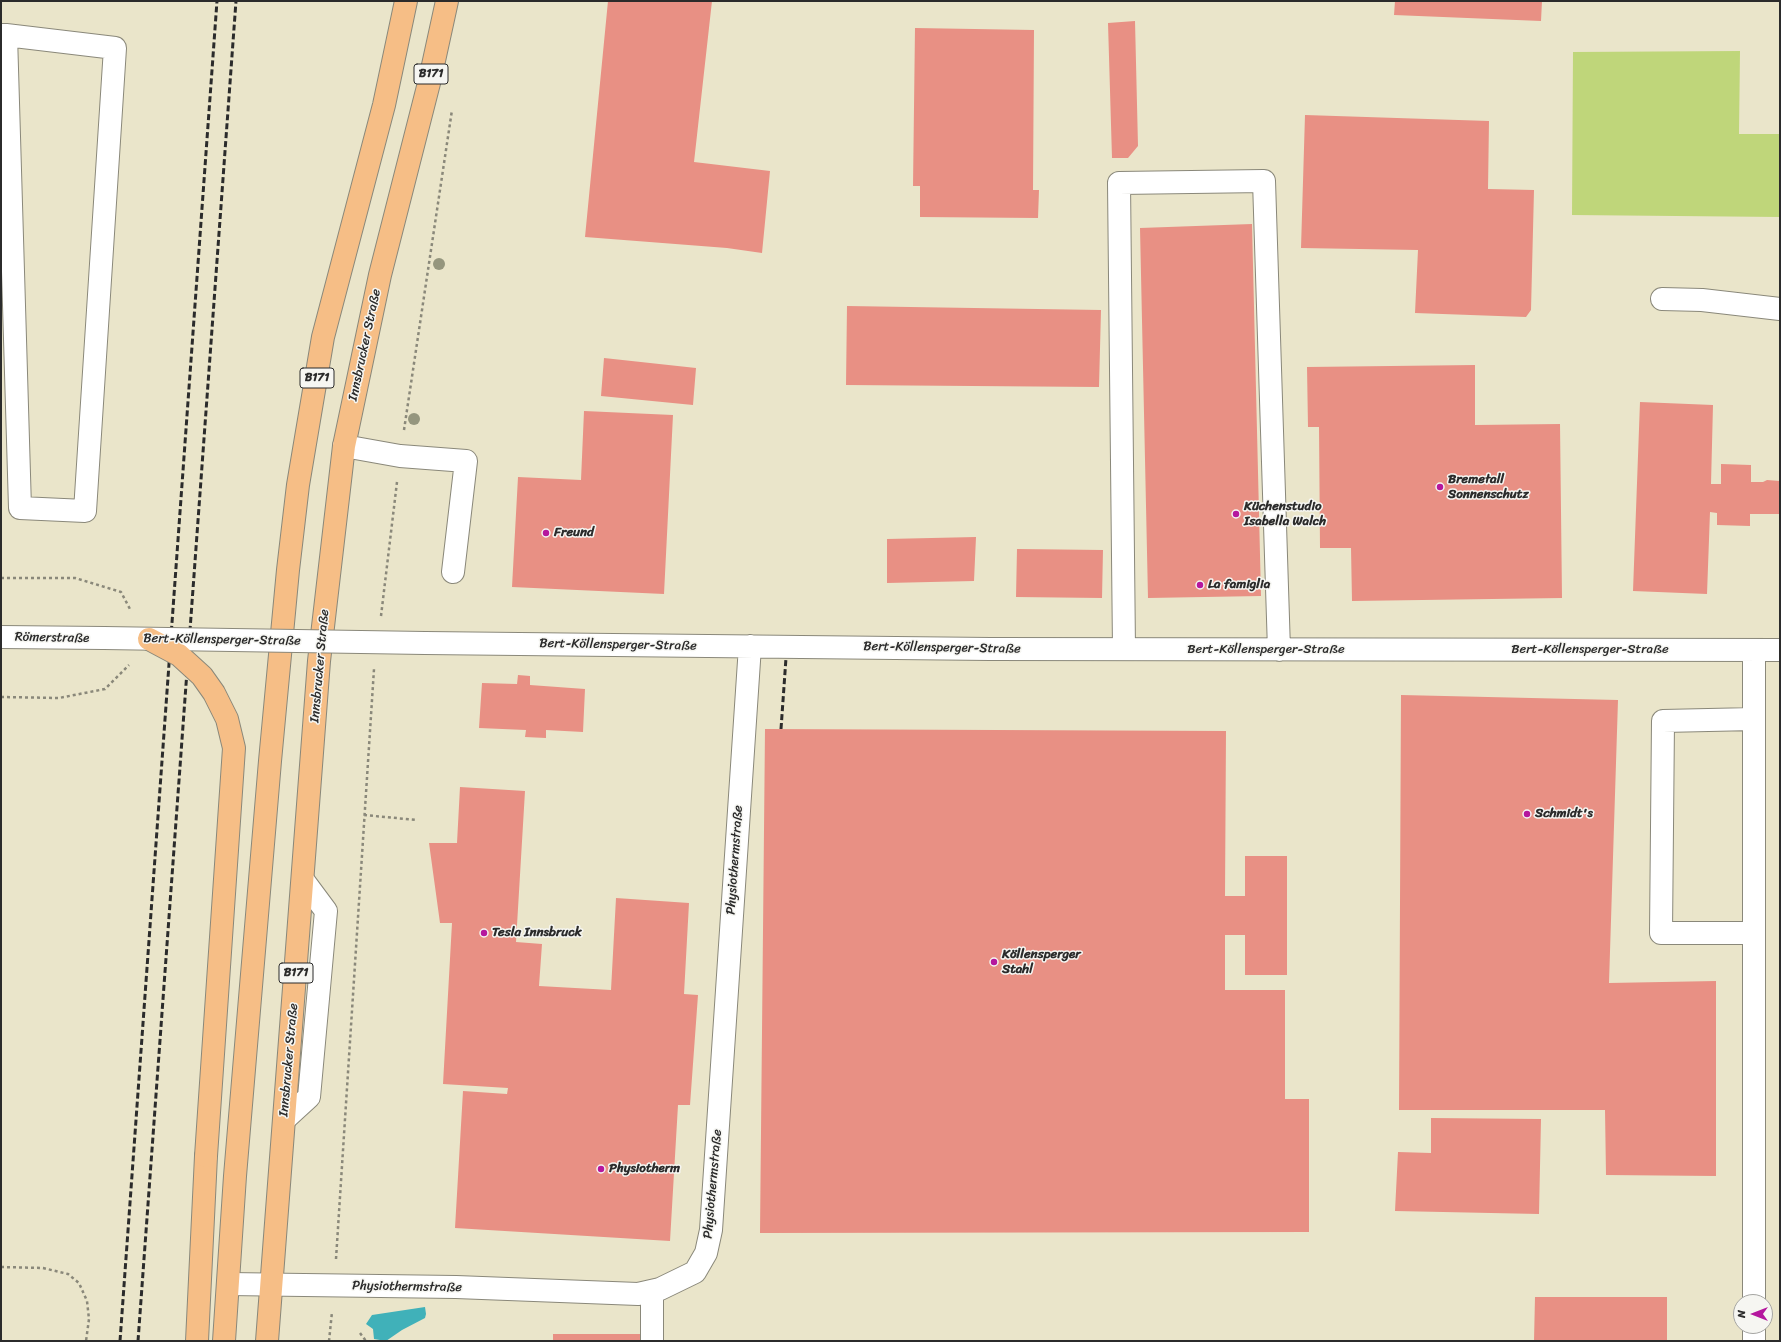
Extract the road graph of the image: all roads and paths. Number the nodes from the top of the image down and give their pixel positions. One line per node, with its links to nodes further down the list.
1 (406, 1): 25 (main road, B171)
2 (447, 1): 7 (main road, Innsbrucker Straße / B171)
3 (4, 35): 3 (street)
4 (452, 108): 8 (path)
5 (1662, 299): 6 (street)
6 (1780, 309)
7 (344, 446): 8 (street); 26 (main road, Innsbrucker Straße / B171)
8 (400, 456): 9 (street); 10 (path)
9 (453, 572)
10 (380, 620)
11 (1, 637): 12 (street, Römerstraße)
12 (104, 638): 13 (street, Bert-Köllensperger-Straße, bridge)
13 (149, 639): 14 (street, Bert-Köllensperger-Straße, bridge); 32 (main road, bridge)
14 (750, 646): 15 (street, Bert-Köllensperger-Straße); 28 (street, Physiothermstraße)
15 (1124, 649): 16 (street, Bert-Köllensperger-Straße); 16 (street)
16 (1279, 650): 17 (street, Bert-Köllensperger-Straße)
17 (1754, 650): 18 (street, Bert-Köllensperger-Straße); 20 (street)
18 (1780, 650)
19 (374, 667): 21 (path)
20 (1754, 719): 23 (street); 23 (street)
21 (364, 815): 22 (path); 27 (path)
22 (417, 820)
23 (1754, 933): 29 (street)
24 (1, 1267): 31 (path)
25 (228, 1284): 26 (street, Physiothermstraße); 33 (main road, B171)
26 (271, 1285): 27 (street, Physiothermstraße); 34 (main road, Innsbrucker Straße / B171)
27 (334, 1286): 28 (street, Physiothermstraße); 35 (path)
28 (652, 1291): 37 (street)
29 (1754, 1294)
30 (360, 1333): 36 (path)
31 (86, 1341)
32 (197, 1341)
33 (224, 1341)
34 (267, 1341)
35 (329, 1341)
36 (366, 1341)
37 (652, 1341)

